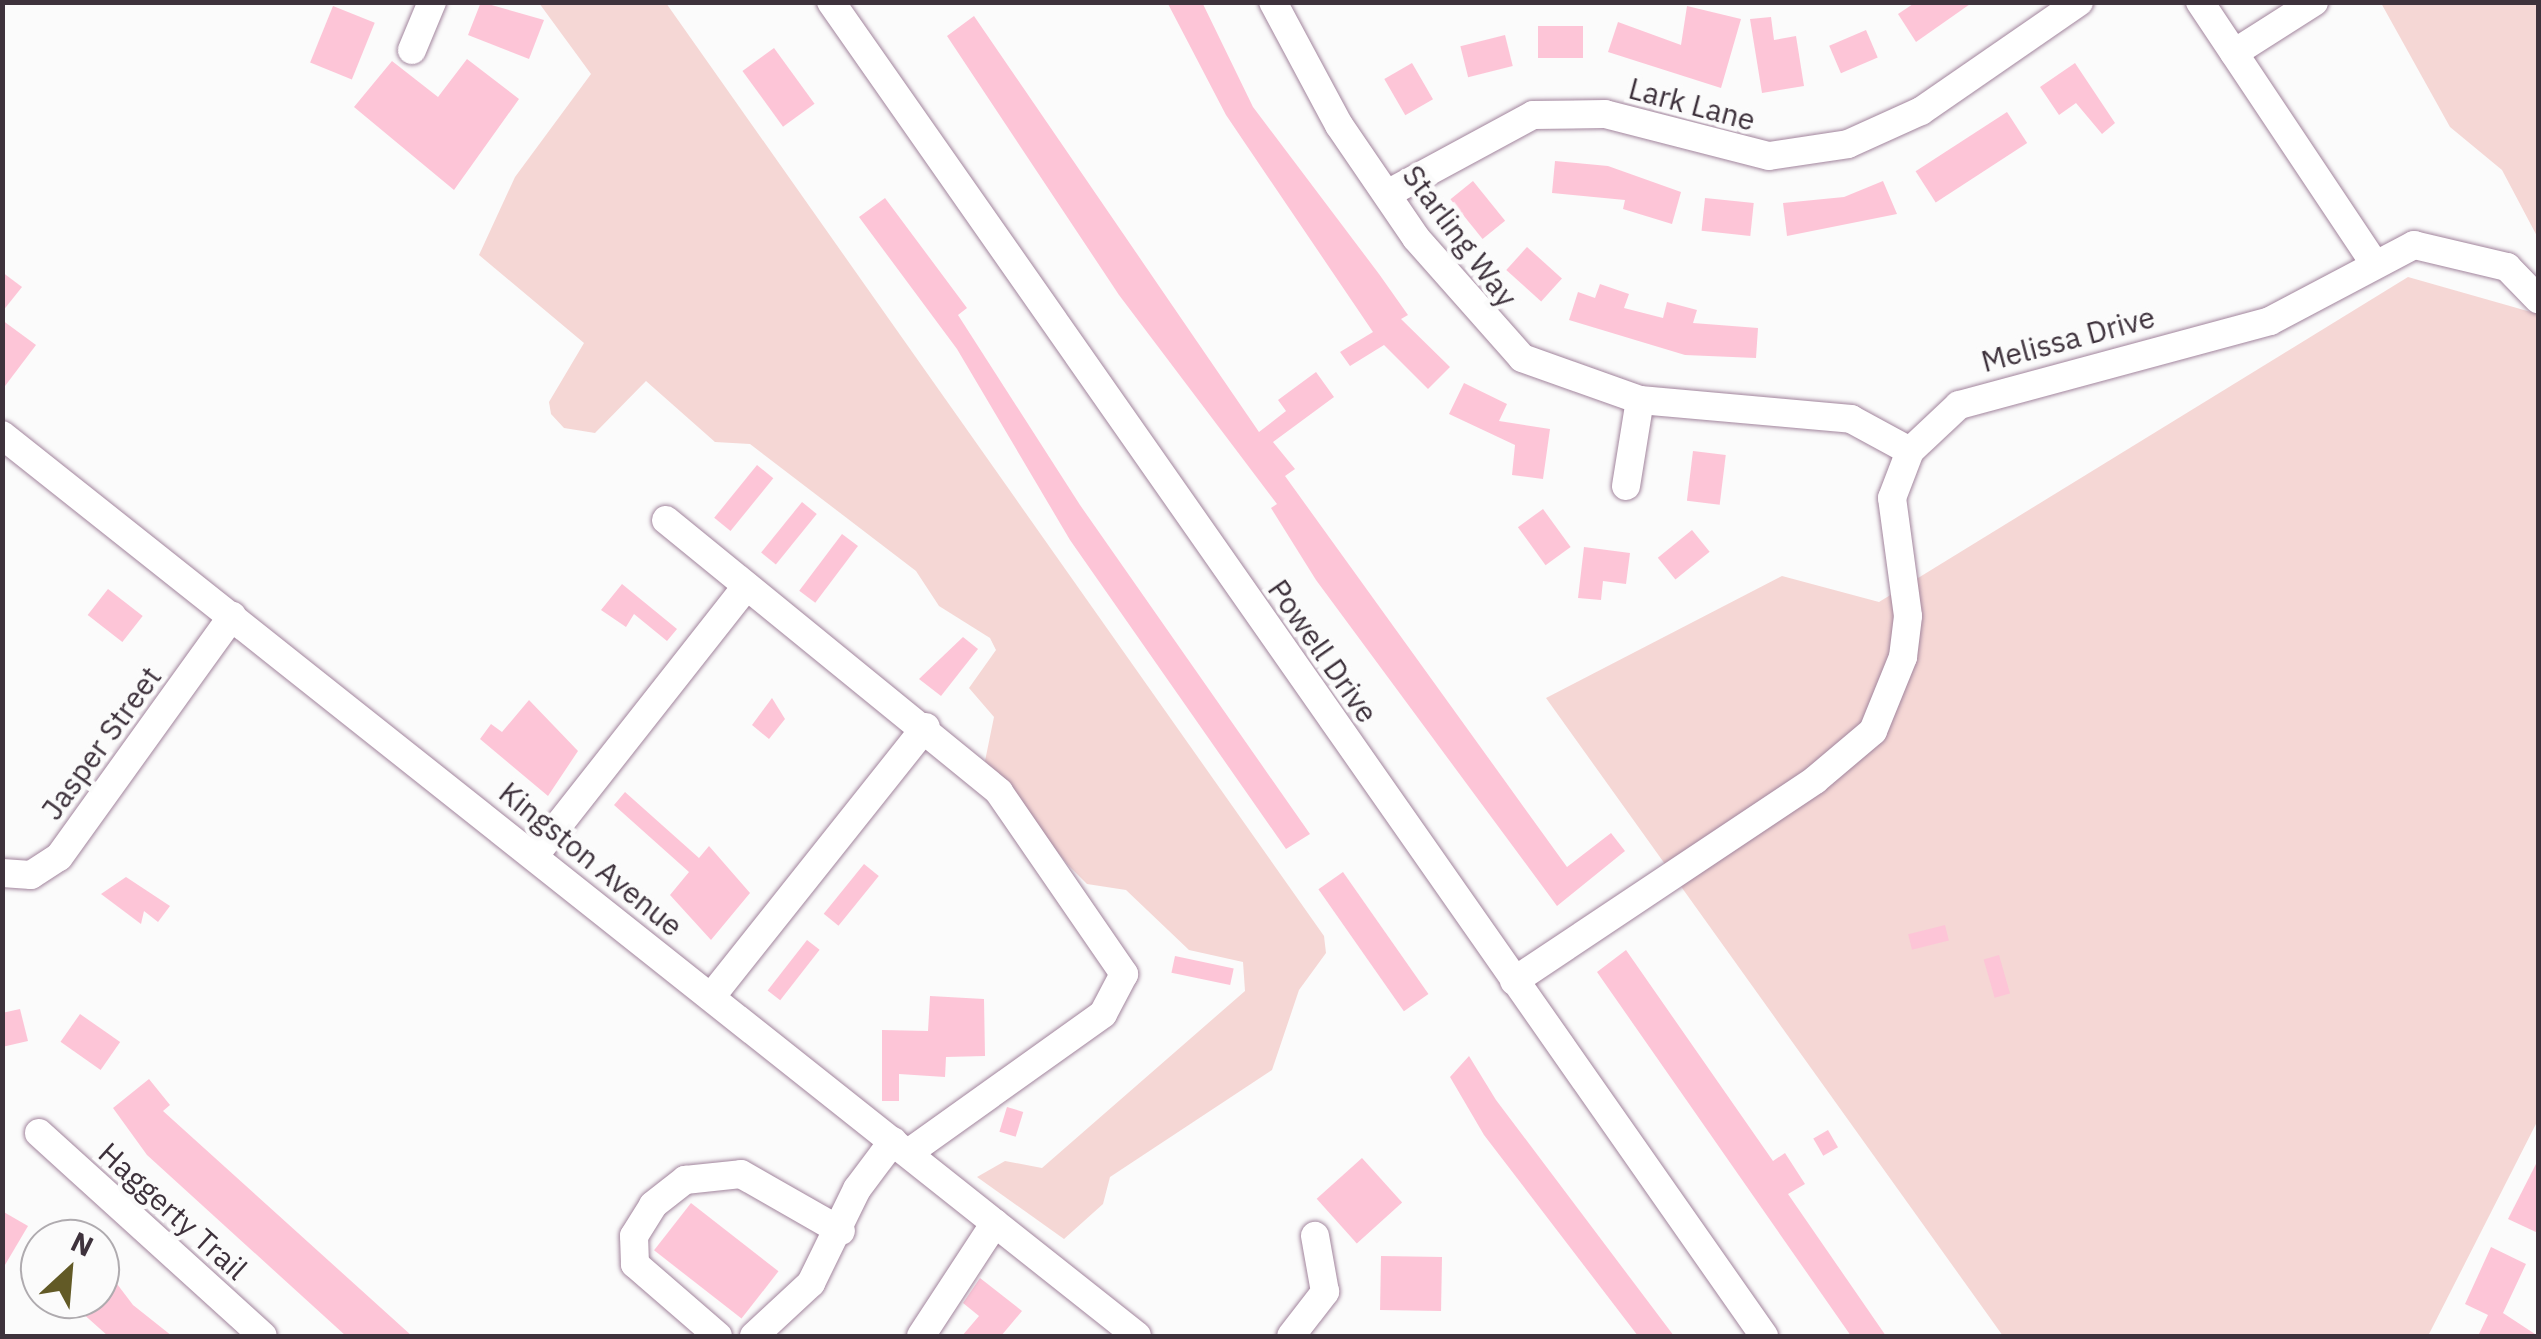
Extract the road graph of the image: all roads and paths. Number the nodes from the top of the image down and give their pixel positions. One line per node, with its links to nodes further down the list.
1 (432, 2): 7 (street)
2 (830, 2): 22 (street, Powell Drive)
3 (1273, 2): 9 (street, Starling Way)
4 (2200, 2): 8 (street)
5 (2314, 2): 8 (street)
6 (2070, 5): 9 (street, Lark Lane)
7 (412, 50)
8 (2234, 53): 10 (street)
9 (1386, 194): 12 (street, Starling Way)
10 (2372, 260): 11 (street, Melissa Drive); 14 (street, Melissa Drive)
11 (2538, 299)
12 (1640, 400): 14 (street, Starling Way); 15 (street)
13 (2, 435): 18 (street, Kingston Avenue)
14 (1910, 452): 22 (street)
15 (1626, 486)
16 (666, 520): 17 (street)
17 (747, 586): 19 (street); 20 (street)
18 (232, 616): 20 (street, Kingston Avenue); 21 (street, Jasper Street)
19 (926, 727): 23 (street); 25 (street)
20 (534, 855): 23 (street, Kingston Avenue)
21 (2, 873)
22 (1514, 981): 35 (street, Powell Drive)
23 (711, 998): 25 (street, Kingston Avenue)
24 (39, 1133): 29 (street, Haggerty Trail)
25 (900, 1146): 26 (street, Kingston Avenue); 27 (street)
26 (995, 1223): 32 (street); 33 (street, Kingston Avenue)
27 (842, 1231): 30 (street); 31 (street)
28 (1315, 1236): 34 (street)
29 (263, 1336)
30 (718, 1336)
31 (754, 1336)
32 (921, 1336)
33 (1137, 1336)
34 (1291, 1336)
35 (1764, 1336)

